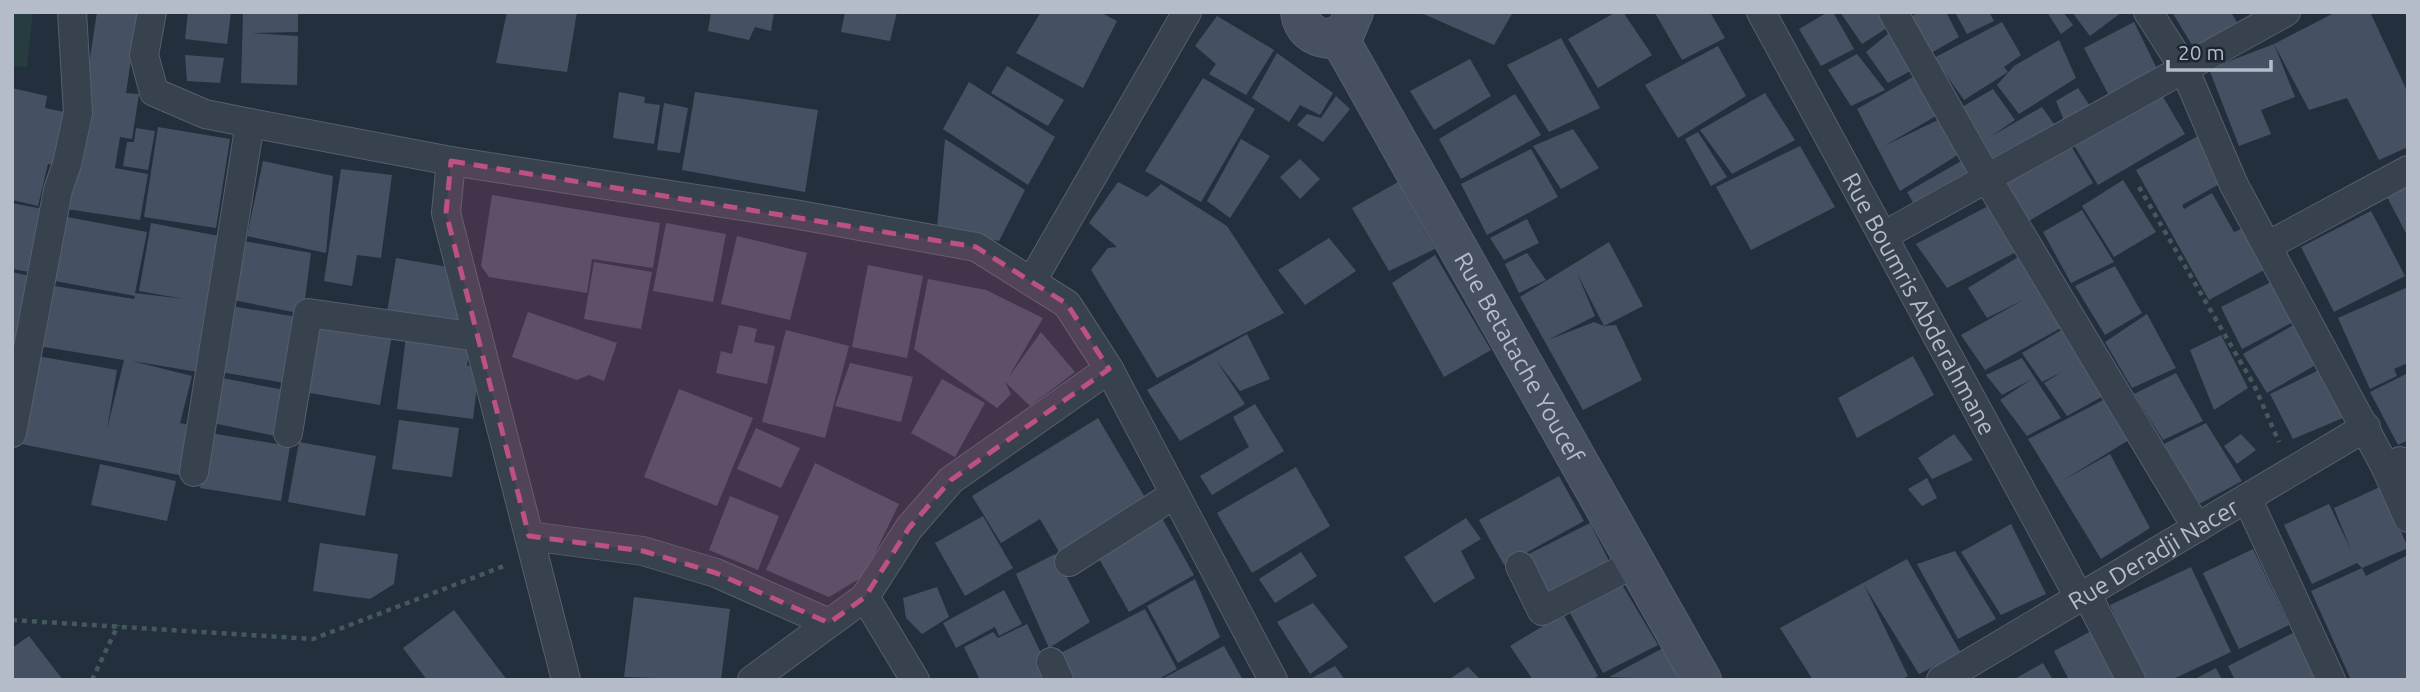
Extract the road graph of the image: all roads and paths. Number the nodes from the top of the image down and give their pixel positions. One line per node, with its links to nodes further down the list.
1 (72, 12): 22 (street)
2 (152, 12): 11 (street)
3 (1187, 12): 18 (street)
4 (1761, 12): 16 (street, Rue Boumris Abderahmane)
5 (1893, 12): 14 (street)
6 (2148, 12): 10 (street)
7 (2286, 12): 10 (street)
8 (1293, 14): 9 (main road)
9 (1346, 24): 33 (main road, Rue Betatache Youcef)
10 (2185, 68): 14 (street); 17 (street)
11 (250, 123): 12 (street); 26 (street)
12 (452, 161): 18 (street); 19 (street)
13 (2408, 170): 17 (street)
14 (1987, 178): 16 (street); 30 (street)
15 (2139, 187): 25 (path)
16 (1883, 236): 35 (street, Rue Boumris Abderahmane)
17 (2267, 246): 21 (street)
18 (1031, 281): 20 (street)
19 (478, 337): 23 (street); 31 (street)
20 (1108, 369): 27 (street); 36 (street)
21 (2366, 427): 24 (street); 25 (street, Rue Deradji Nacer)
22 (12, 433)
23 (288, 433)
24 (2401, 463): 29 (street)
25 (2292, 471): 28 (street, Rue Deradji Nacer)
26 (194, 472)
27 (1175, 494): 32 (street); 44 (street)
28 (2247, 498): 30 (street, Rue Deradji Nacer); 48 (street)
29 (2408, 518)
30 (2197, 528): 35 (street, Rue Deradji Nacer)
31 (531, 545): 38 (street); 39 (path); 41 (street)
32 (1069, 562)
33 (1635, 563): 34 (street); 45 (main road, Rue Betatache Youcef)
34 (1520, 566)
35 (2082, 595): 46 (street, Rue Deradji Nacer); 47 (street, Rue Boumris Abderahmane)
36 (864, 597): 38 (street); 43 (street)
37 (12, 620): 39 (path)
38 (829, 624): 42 (street)
39 (118, 625): 40 (path)
40 (92, 680)
41 (566, 680)
42 (752, 680)
43 (915, 680)
44 (1273, 680)
45 (1702, 680)
46 (1941, 680)
47 (2131, 680)
48 (2331, 680)

